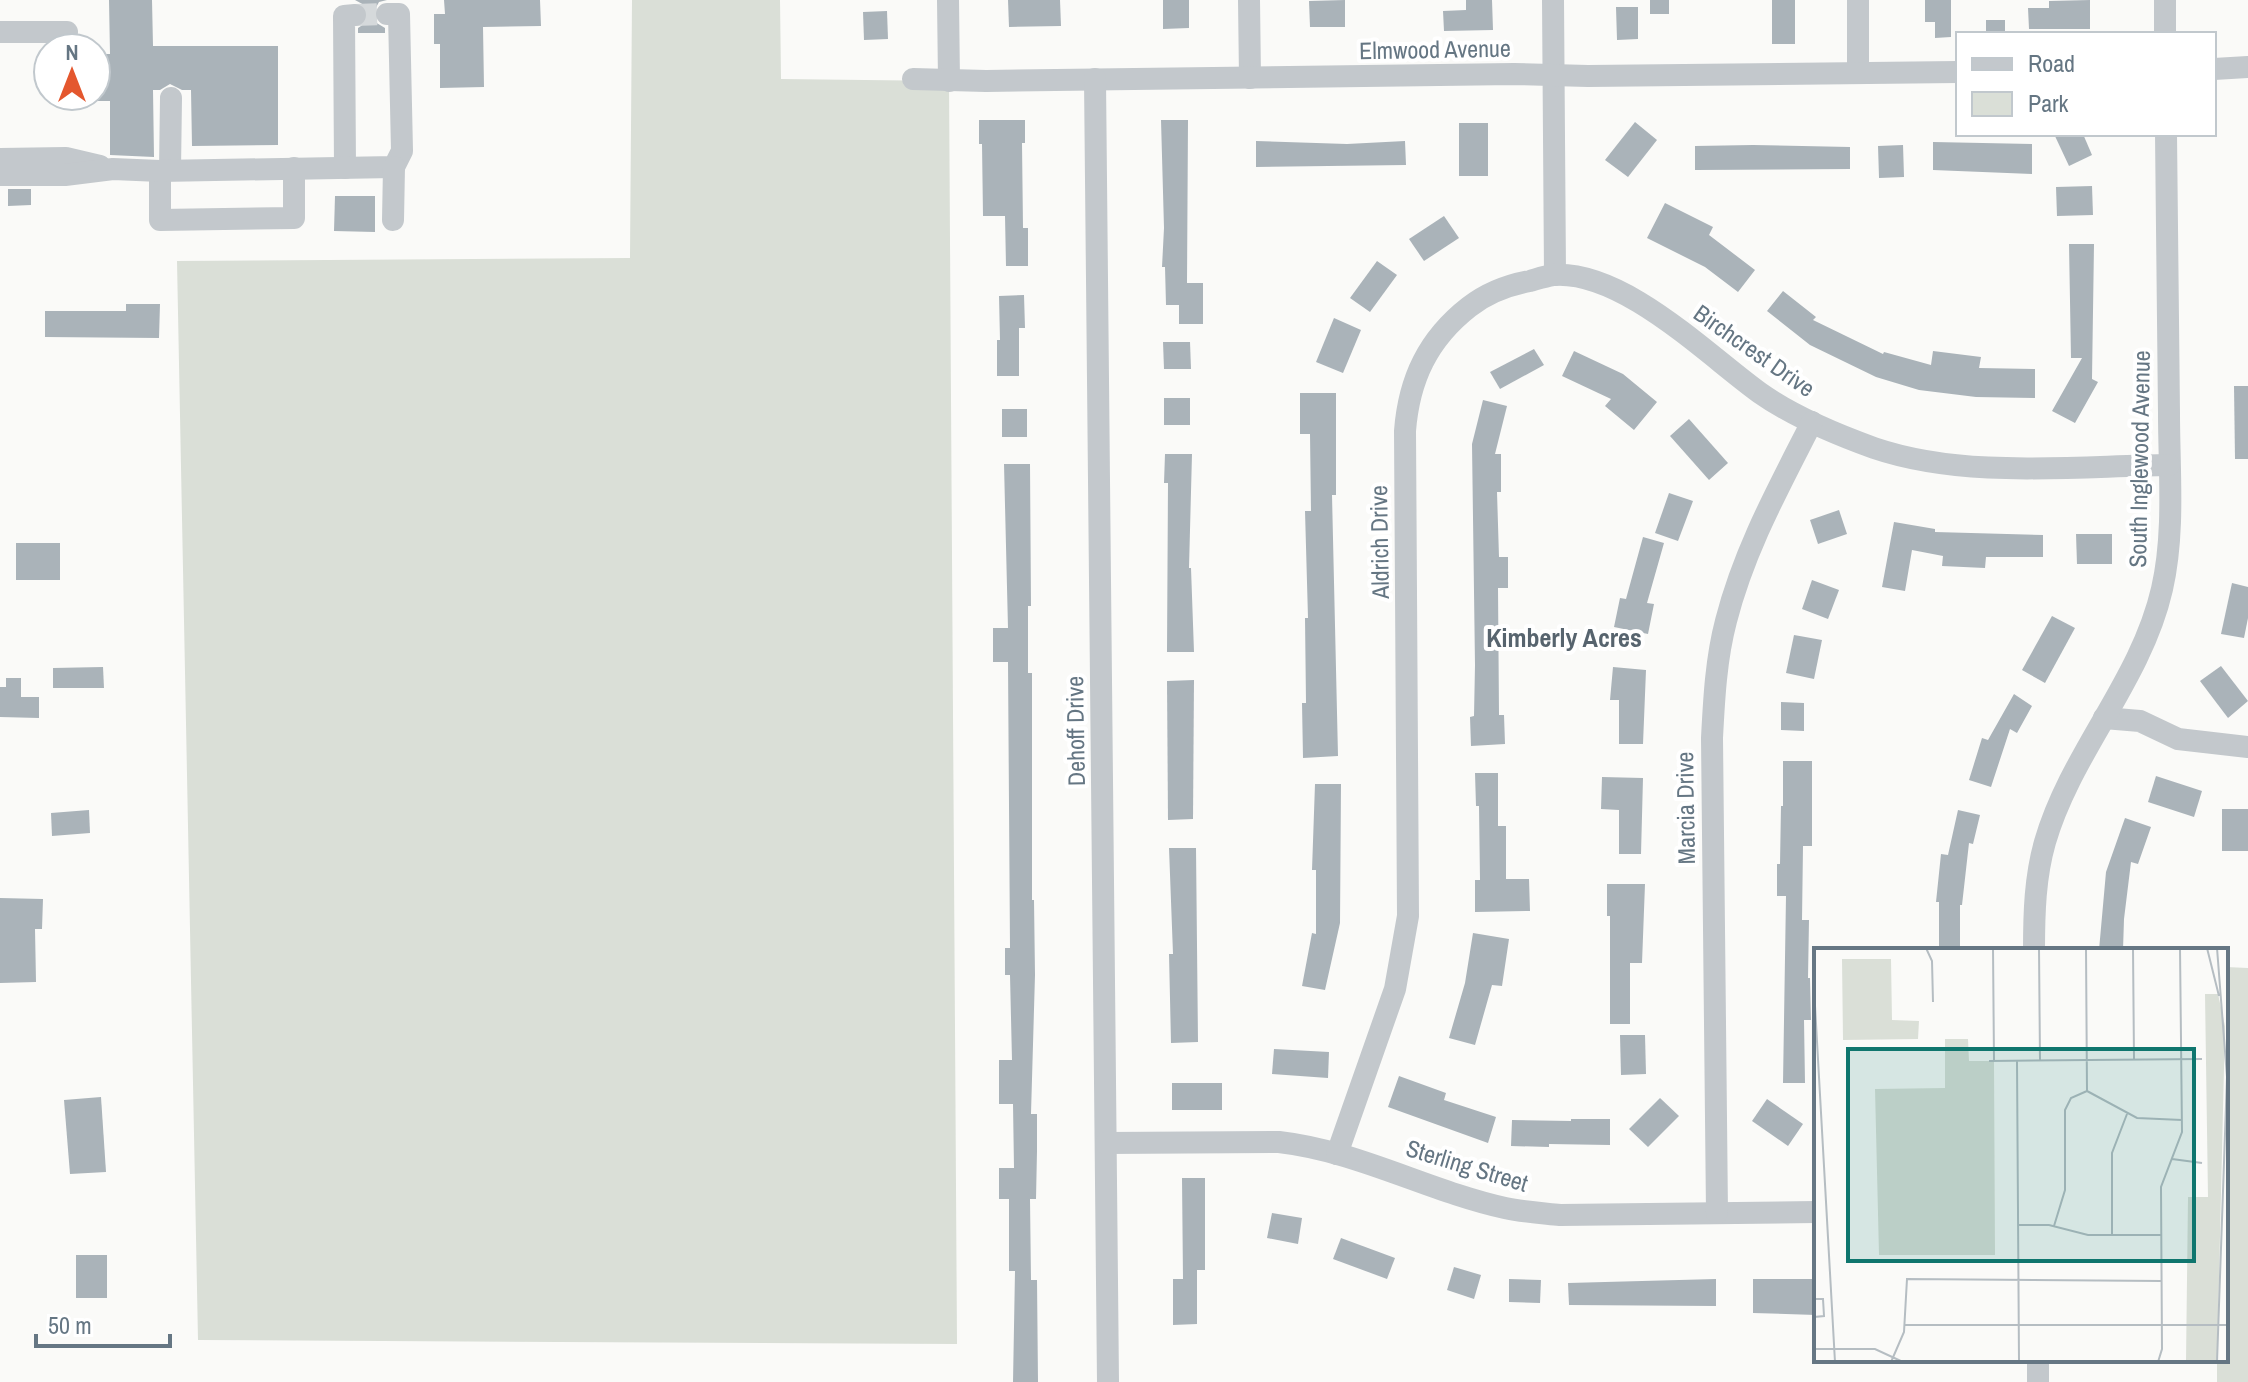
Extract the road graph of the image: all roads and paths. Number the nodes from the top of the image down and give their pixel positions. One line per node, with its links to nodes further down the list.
1 (948, 0): 19 (street)
2 (1249, 0): 16 (street)
3 (1553, 0): 15 (street)
4 (1858, 0): 13 (street)
5 (2165, 0): 10 (street)
6 (387, 14): 23 (street)
7 (355, 15): 25 (street)
8 (0, 32): 9 (street)
9 (32, 32)
10 (2165, 32)
11 (2248, 67): 12 (street)
12 (2216, 69)
13 (1858, 72): 14 (street, Elmwood Avenue); 15 (street, Elmwood Avenue)
14 (1956, 72)
15 (1553, 75): 16 (street, Elmwood Avenue); 30 (street)
16 (1250, 78): 18 (street, Elmwood Avenue)
17 (913, 79): 19 (street, Elmwood Avenue)
18 (1095, 79): 19 (street, Elmwood Avenue); 36 (street, Dehoff Drive)
19 (949, 81)
20 (171, 98): 27 (street)
21 (2166, 136): 32 (street, South Inglewood Avenue)
22 (0, 159): 26 (street)
23 (394, 167): 25 (street); 29 (street)
24 (294, 168): 25 (street); 27 (street); 27 (street)
25 (345, 168)
26 (113, 169): 27 (street); 28 (street)
27 (165, 170)
28 (0, 175)
29 (393, 220)
30 (1555, 275): 31 (street, Birchcrest Drive); 37 (street, Aldrich Drive)
31 (1812, 422): 32 (street, Birchcrest Drive); 39 (street, Marcia Drive)
32 (2169, 465): 33 (street, South Inglewood Avenue)
33 (2104, 718): 34 (street); 35 (street, South Inglewood Avenue)
34 (2248, 747)
35 (2034, 948)
36 (1106, 1143): 37 (street, Sterling Street); 40 (street, Dehoff Drive)
37 (1337, 1154): 39 (street, Sterling Street)
38 (1814, 1212): 39 (street, Sterling Street)
39 (1717, 1213)
40 (1108, 1382)

